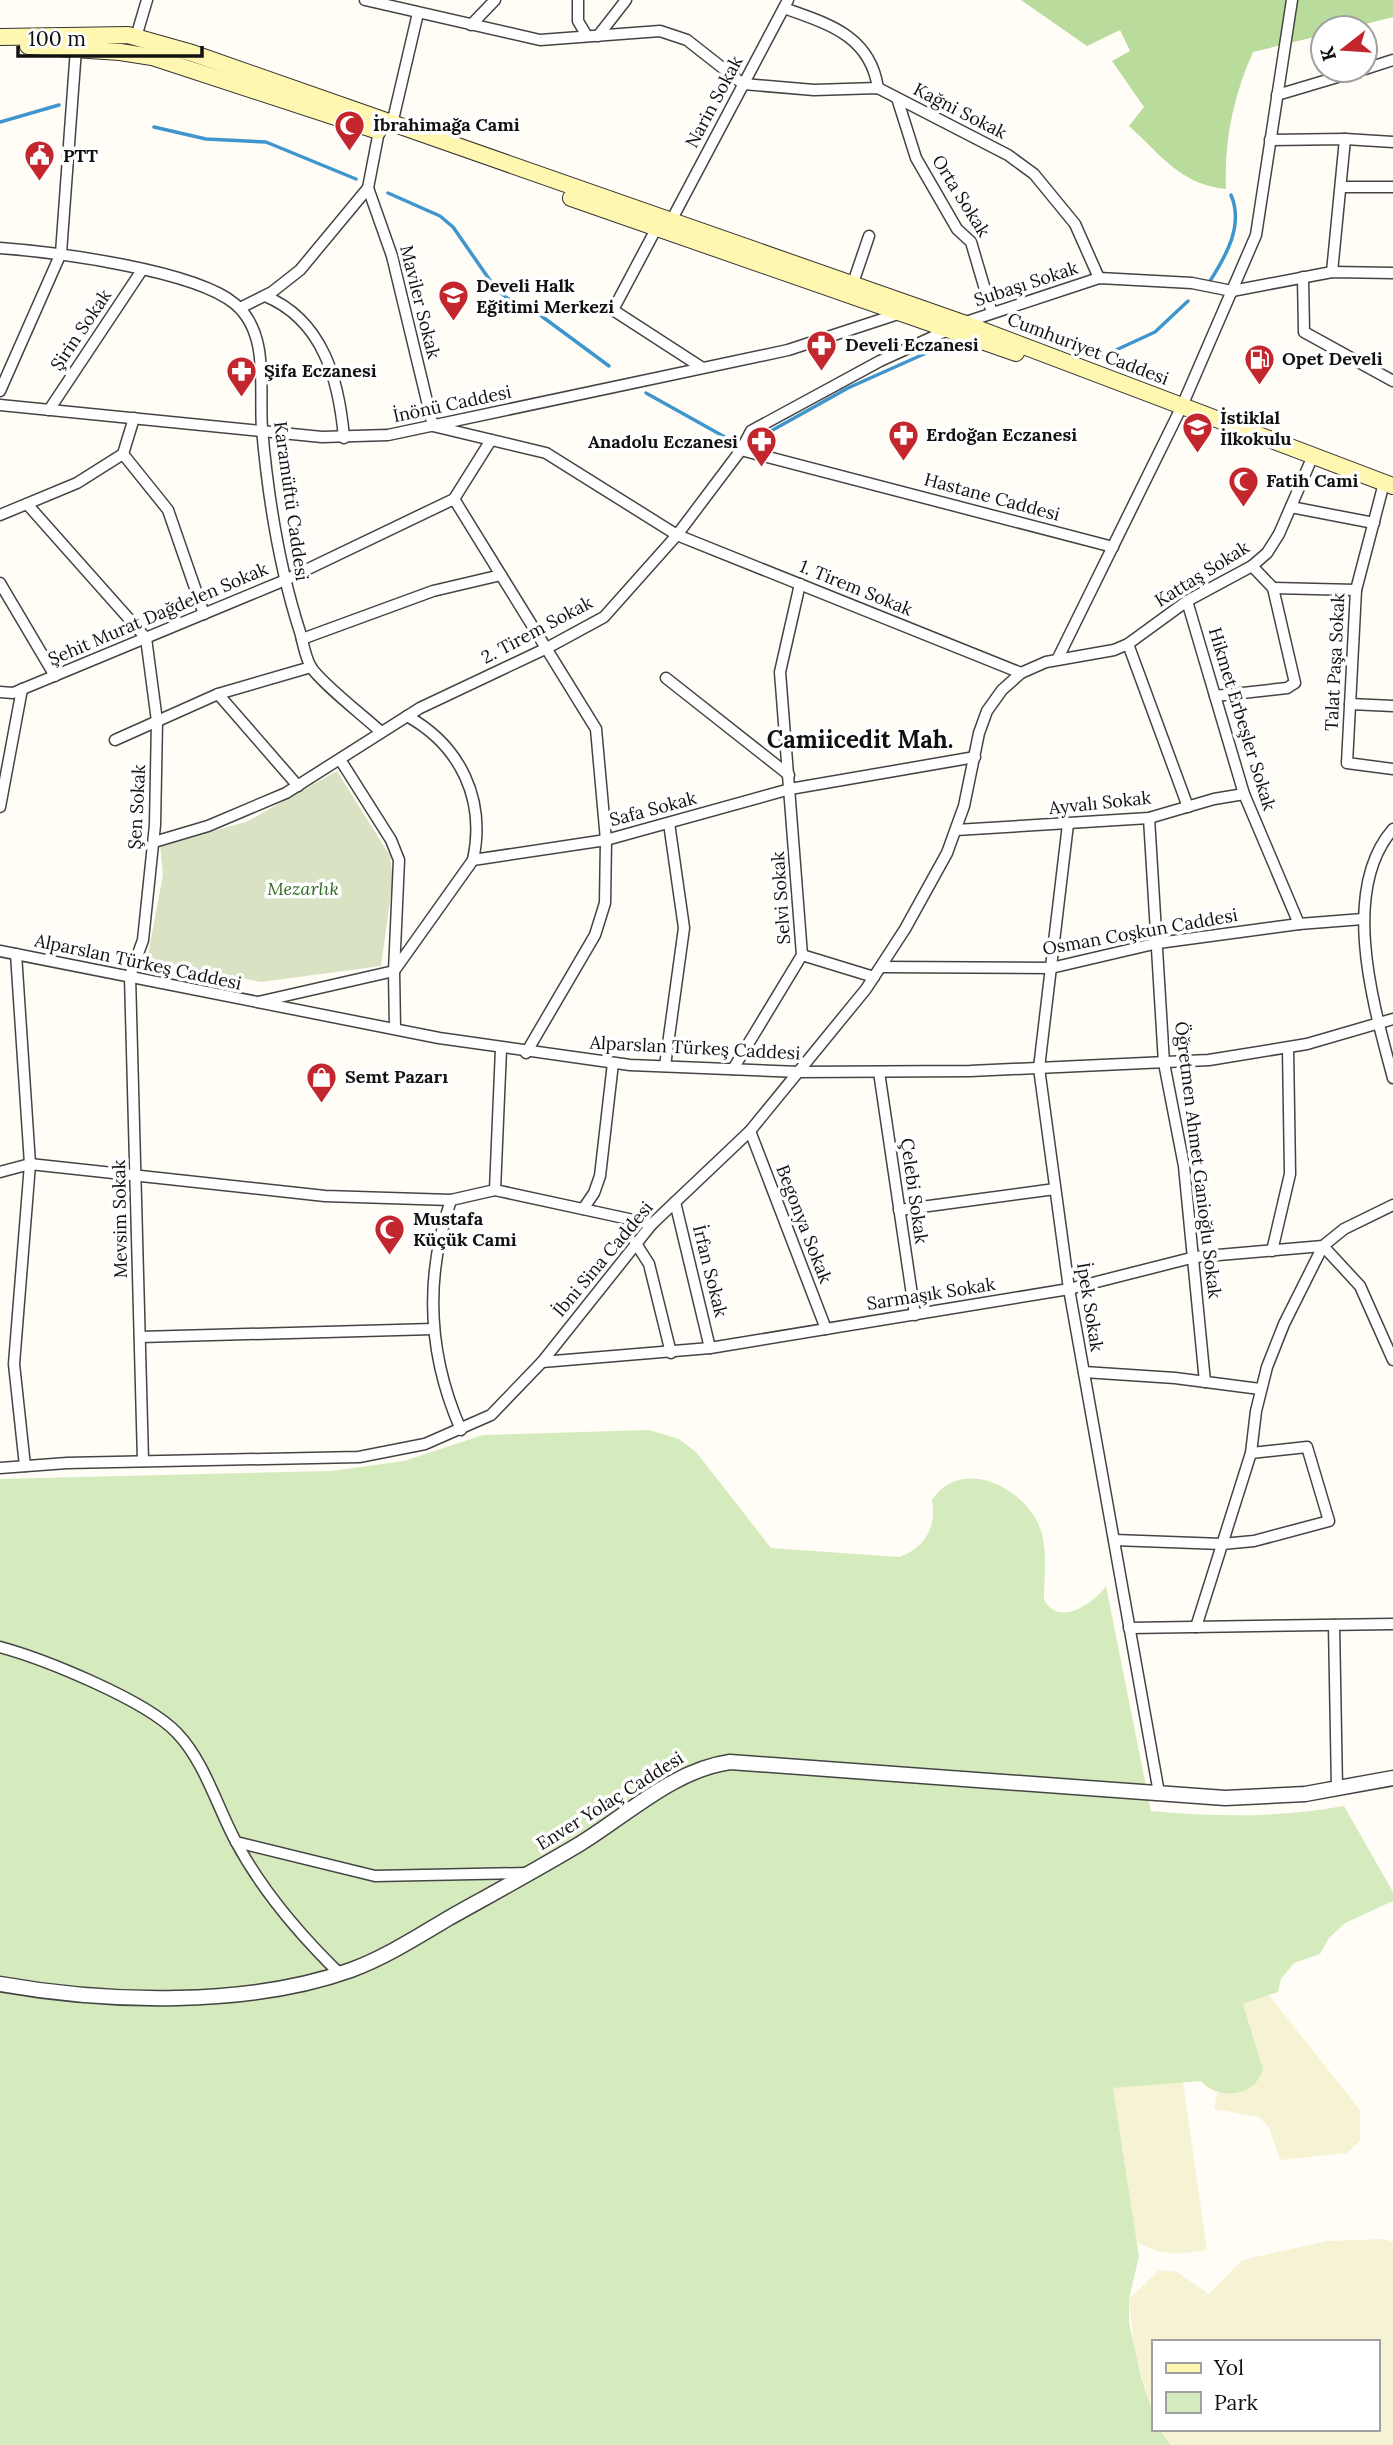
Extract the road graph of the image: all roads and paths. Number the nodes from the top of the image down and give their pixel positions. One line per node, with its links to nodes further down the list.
1 (147, 0): 13 (street)
2 (365, 0): 8 (street)
3 (495, 0): 10 (street)
4 (578, 0): 11 (street)
5 (626, 0): 11 (street)
6 (1292, 0): 19 (street)
7 (786, 4): 16 (street, Narin Sokak); 18 (street)
8 (405, 5): 9 (street)
9 (418, 13): 10 (street); 21 (street)
10 (471, 25): 11 (street)
11 (592, 36): 16 (street)
12 (0, 37): 13 (main road, Cumhuriyet Caddesi)
13 (136, 37): 21 (main road, Cumhuriyet Caddesi)
14 (0, 46): 15 (main road, Cumhuriyet Caddesi)
15 (76, 49): 21 (main road, Cumhuriyet Caddesi); 32 (street)
16 (743, 84): 18 (street, Kağni Sokak); 28 (street, Narin Sokak)
17 (1316, 84): 19 (street)
18 (878, 88): 20 (street, Kağni Sokak)
19 (1278, 96): 23 (street)
20 (897, 98): 37 (street, Kağni Sokak); 43 (street, Orta Sokak)
21 (385, 127): 27 (street); 28 (main road, Cumhuriyet Caddesi); 29 (main road, Cumhuriyet Caddesi)
22 (1345, 139): 23 (street); 24 (street); 25 (street)
23 (1270, 140): 39 (street)
24 (1393, 142)
25 (1342, 187): 26 (street); 34 (street)
26 (1393, 187)
27 (368, 188): 40 (street); 52 (street, Maviler Sokak)
28 (671, 221): 38 (main road, Cumhuriyet Caddesi)
29 (656, 229): 42 (main road, Cumhuriyet Caddesi); 45 (street)
30 (869, 236): 38 (street)
31 (0, 248): 32 (street)
32 (61, 253): 33 (street); 47 (street)
33 (142, 270): 41 (street); 50 (street, Şirin Sokak)
34 (1332, 272): 35 (street); 36 (street)
35 (1393, 273)
36 (1303, 277): 39 (street); 46 (street)
37 (1099, 278): 39 (street); 43 (street, Subaşı Sokak)
38 (853, 283): 44 (main road, Cumhuriyet Caddesi)
39 (1232, 291): 49 (street)
40 (265, 296): 41 (street); 54 (street)
41 (240, 308): 53 (street, Karamüftü Caddesi)
42 (901, 313): 44 (main road, Cumhuriyet Caddesi); 45 (street, İnönü Caddesi)
43 (992, 313): 44 (street, Subaşı Sokak)
44 (956, 326): 49 (main road, Cumhuriyet Caddesi); 56 (street, 2. Tirem Sokak)
45 (701, 367): 52 (street, İnönü Caddesi)
46 (1393, 382)
47 (0, 391)
48 (0, 405): 50 (street, İnönü Caddesi)
49 (1182, 406): 58 (main road, Cumhuriyet Caddesi); 66 (street)
50 (49, 410): 51 (street, İnönü Caddesi)
51 (134, 418): 53 (street, İnönü Caddesi); 57 (street)
52 (433, 426): 54 (street, İnönü Caddesi); 55 (street, 1. Tirem Sokak)
53 (262, 430): 54 (street, İnönü Caddesi); 69 (street, Karamüftü Caddesi)
54 (344, 438)
55 (491, 440): 60 (street); 65 (street, 1. Tirem Sokak)
56 (741, 450): 65 (street, 2. Tirem Sokak); 66 (street, Hastane Caddesi)
57 (123, 454): 61 (street); 75 (street)
58 (1312, 458): 59 (main road, Cumhuriyet Caddesi); 62 (street, Kattaş Sokak)
59 (1389, 484): 64 (street, Talat Paşa Sokak)
60 (454, 499): 68 (street); 69 (street, Şehit Murat Dağdelen Sokak)
61 (27, 504): 63 (street); 76 (street)
62 (1291, 507): 64 (street); 67 (street, Kattaş Sokak)
63 (0, 515)
64 (1374, 523): 73 (street, Talat Paşa Sokak)
65 (677, 535): 71 (street, 1. Tirem Sokak); 79 (street, 2. Tirem Sokak)
66 (1113, 547): 80 (street)
67 (1252, 566): 72 (street); 74 (street, Kattaş Sokak)
68 (501, 575): 77 (street); 79 (street)
69 (283, 581): 75 (street, Şehit Murat Dağdelen Sokak); 77 (street, Karamüftü Caddesi)
70 (0, 583): 83 (street)
71 (800, 584): 82 (street, 1. Tirem Sokak); 98 (street, Selvi Sokak)
72 (1273, 588): 73 (street); 88 (street)
73 (1356, 590): 89 (street, Talat Paşa Sokak)
74 (1187, 601): 78 (street, Kattaş Sokak); 88 (street, Hikmet Erbeşler Sokak)
75 (204, 614): 76 (street, Şehit Murat Dağdelen Sokak)
76 (146, 638): 83 (street, Şehit Murat Dağdelen Sokak); 92 (street, Şen Sokak)
77 (302, 639): 81 (street, Karamüftü Caddesi)
78 (1128, 644): 80 (street, Kattaş Sokak); 103 (street)
79 (547, 648): 91 (street, 2. Tirem Sokak); 109 (street)
80 (1058, 658): 82 (street, İbni Sina Caddesi)
81 (311, 667): 87 (street); 93 (street, Karamüftü Caddesi)
82 (1021, 673): 95 (street, İbni Sina Caddesi)
83 (55, 676): 85 (street, Şehit Murat Dağdelen Sokak)
84 (666, 678): 98 (street)
85 (23, 689): 86 (street, Şehit Murat Dağdelen Sokak); 102 (street)
86 (0, 692)
87 (219, 694): 92 (street); 99 (street)
88 (1215, 696): 101 (street, Hikmet Erbeşler Sokak)
89 (1350, 704): 90 (street); 97 (street, Talat Paşa Sokak)
90 (1393, 706)
91 (407, 716): 93 (street, 2. Tirem Sokak); 111 (street)
92 (157, 721): 94 (street); 110 (street, Şen Sokak)
93 (381, 732): 96 (street, 2. Tirem Sokak)
94 (115, 740)
95 (975, 757): 100 (street, Safa Sokak); 107 (street, İbni Sina Caddesi)
96 (341, 761): 99 (street, 2. Tirem Sokak); 119 (street)
97 (1393, 769)
98 (789, 775): 100 (street, Selvi Sokak)
99 (298, 786): 110 (street, 2. Tirem Sokak)
100 (790, 789): 105 (street, Safa Sokak); 117 (street, Selvi Sokak)
101 (1244, 794): 103 (street, Ayvalı Sokak); 113 (street, Hikmet Erbeşler Sokak)
102 (0, 807)
103 (1188, 807): 104 (street, Ayvalı Sokak)
104 (1149, 818): 106 (street, Ayvalı Sokak); 114 (street, Öğretmen Ahmet Ganioğlu Sokak)
105 (669, 823): 109 (street, Safa Sokak); 131 (street)
106 (1069, 824): 107 (street, Ayvalı Sokak); 118 (street, İpek Sokak)
107 (956, 830): 120 (street, İbni Sina Caddesi)
108 (1393, 830): 112 (street)
109 (606, 840): 111 (street, Safa Sokak); 128 (street)
110 (153, 842): 121 (street, Şen Sokak)
111 (473, 860): 119 (street)
112 (1363, 919): 113 (street, Osman Coşkun Caddesi); 124 (street)
113 (1299, 924): 114 (street, Osman Coşkun Caddesi)
114 (1158, 943): 118 (street, Osman Coşkun Caddesi); 130 (street, Öğretmen Ahmet Ganioğlu Sokak)
115 (0, 951): 116 (street, Alparslan Türkeş Caddesi)
116 (16, 954): 121 (street, Alparslan Türkeş Caddesi); 138 (street)
117 (802, 955): 120 (street, Osman Coşkun Caddesi); 133 (street, Selvi Sokak)
118 (1051, 968): 120 (street, Osman Coşkun Caddesi); 132 (street, İpek Sokak)
119 (394, 971): 122 (street); 125 (street)
120 (877, 972): 134 (street, İbni Sina Caddesi)
121 (130, 976): 122 (street, Alparslan Türkeş Caddesi); 140 (street, Mevsim Sokak)
122 (251, 1003): 125 (street, Alparslan Türkeş Caddesi)
123 (1393, 1018): 124 (street, Alparslan Türkeş Caddesi)
124 (1378, 1022): 126 (street, Alparslan Türkeş Caddesi); 136 (street)
125 (395, 1029): 127 (street, Alparslan Türkeş Caddesi)
126 (1288, 1048): 130 (street, Alparslan Türkeş Caddesi); 151 (street)
127 (501, 1049): 128 (street, Alparslan Türkeş Caddesi); 142 (street)
128 (526, 1053): 129 (street, Alparslan Türkeş Caddesi)
129 (613, 1063): 131 (street, Alparslan Türkeş Caddesi); 146 (street)
130 (1164, 1063): 132 (street, Alparslan Türkeş Caddesi); 152 (street, Öğretmen Ahmet Ganioğlu Sokak)
131 (665, 1066): 133 (street, Alparslan Türkeş Caddesi)
132 (1039, 1068): 135 (street, Alparslan Türkeş Caddesi); 141 (street, İpek Sokak)
133 (733, 1069): 134 (street, Alparslan Türkeş Caddesi)
134 (799, 1072): 135 (street, Alparslan Türkeş Caddesi); 137 (street, İbni Sina Caddesi)
135 (879, 1072): 147 (street, Çelebi Sokak)
136 (1393, 1078)
137 (750, 1132): 144 (street, İbni Sina Caddesi); 156 (street, Begonya Sokak)
138 (30, 1164): 139 (street); 140 (street); 168 (street)
139 (0, 1172)
140 (136, 1174): 143 (street); 157 (street, Mevsim Sokak)
141 (1055, 1189): 147 (street); 153 (street, İpek Sokak)
142 (495, 1190): 143 (street); 146 (street)
143 (451, 1200): 155 (street)
144 (675, 1202): 148 (street, İbni Sina Caddesi); 158 (street, İrfan Sokak)
145 (1393, 1205): 150 (street)
146 (583, 1209): 148 (street)
147 (900, 1210): 154 (street, Çelebi Sokak)
148 (652, 1224): 149 (street, İbni Sina Caddesi)
149 (635, 1242): 159 (street); 161 (street, İbni Sina Caddesi)
150 (1323, 1246): 151 (street, Sarmaşık Sokak); 160 (street); 164 (street)
151 (1272, 1251): 152 (street, Sarmaşık Sokak)
152 (1195, 1257): 153 (street, Sarmaşık Sokak); 163 (street, Öğretmen Ahmet Ganioğlu Sokak)
153 (1069, 1289): 154 (street, Sarmaşık Sokak); 162 (street, İpek Sokak)
154 (915, 1315): 156 (street, Sarmaşık Sokak)
155 (433, 1329): 157 (street); 165 (street)
156 (826, 1329): 158 (street, Sarmaşık Sokak)
157 (140, 1337): 167 (street, Mevsim Sokak)
158 (710, 1348): 159 (street, Sarmaşık Sokak)
159 (671, 1353): 161 (street, Sarmaşık Sokak)
160 (1393, 1360)
161 (542, 1362): 165 (street, İbni Sina Caddesi)
162 (1084, 1372): 163 (street); 170 (street, İpek Sokak)
163 (1205, 1382): 164 (street)
164 (1260, 1389): 166 (street)
165 (461, 1430): 167 (street, İbni Sina Caddesi)
166 (1251, 1453): 171 (street); 171 (street)
167 (143, 1461): 168 (street, İbni Sina Caddesi)
168 (25, 1466): 169 (street, İbni Sina Caddesi)
169 (0, 1468)
170 (1114, 1540): 171 (street); 175 (street, İpek Sokak)
171 (1222, 1544): 174 (street)
172 (1393, 1624): 173 (street)
173 (1334, 1625): 174 (street); 178 (street)
174 (1196, 1627): 175 (street)
175 (1129, 1628): 179 (street, İpek Sokak)
176 (0, 1647): 180 (street)
177 (1393, 1778): 178 (street, Enver Yolaç Caddesi)
178 (1337, 1789): 179 (street, Enver Yolaç Caddesi)
179 (1159, 1793): 181 (street, Enver Yolaç Caddesi)
180 (236, 1842): 181 (street); 182 (street)
181 (528, 1873): 182 (street, Enver Yolaç Caddesi)
182 (340, 1973): 183 (street, Enver Yolaç Caddesi)
183 (0, 1984)

